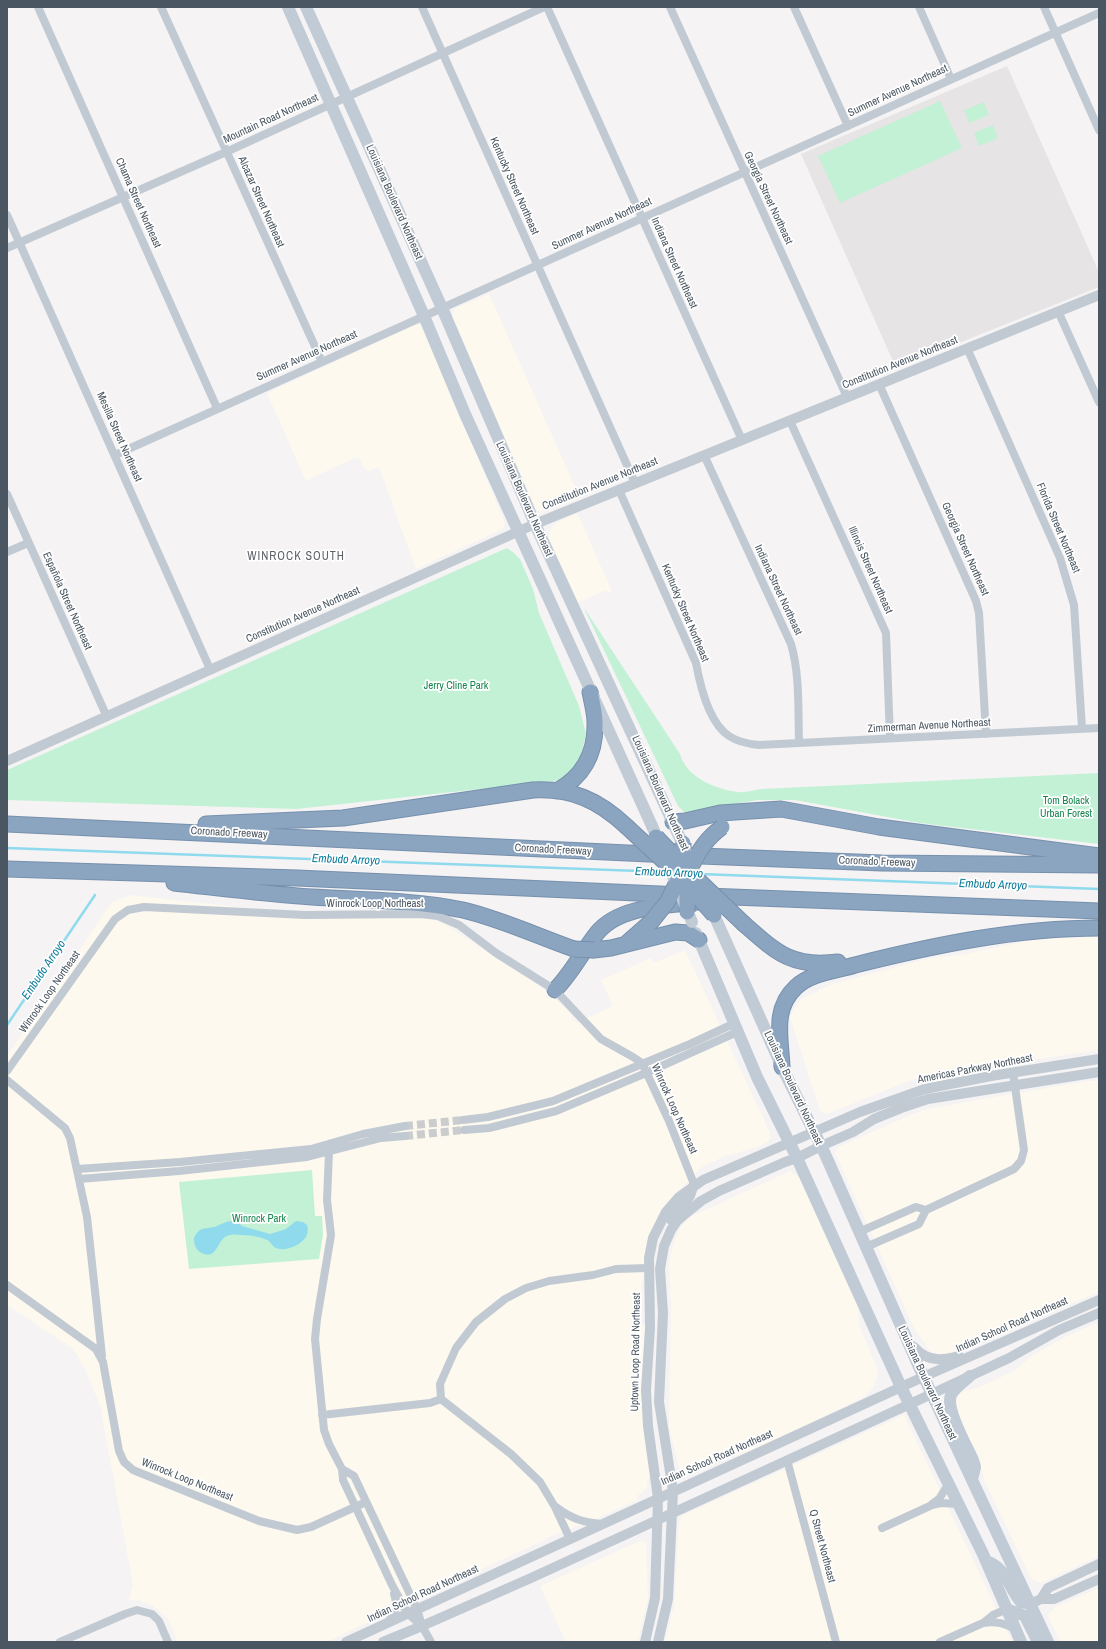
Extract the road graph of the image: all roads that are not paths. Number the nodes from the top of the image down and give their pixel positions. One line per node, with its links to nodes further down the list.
1 (38, 7): 21 (street, Chama Street Northeast)
2 (161, 7): 19 (street, Alcazar Street Northeast)
3 (288, 7): 16 (main road, Louisiana Boulevard Northeast)
4 (306, 7): 15 (main road, Louisiana Boulevard Northeast)
5 (422, 7): 13 (street, Kentucky Street Northeast)
6 (546, 7): 13 (street, Mountain Road Northeast); 23 (street, Indiana Street Northeast)
7 (670, 7): 20 (street, Georgia Street Northeast)
8 (794, 7): 17 (street)
9 (919, 7): 14 (street)
10 (1044, 7): 12 (street)
11 (1099, 13): 12 (street, Summer Avenue Northeast)
12 (1056, 33): 14 (street, Summer Avenue Northeast); 18 (street)
13 (442, 54): 15 (street, Mountain Road Northeast); 26 (street, Kentucky Street Northeast)
14 (951, 79): 17 (street, Summer Avenue Northeast)
15 (347, 97): 16 (street, Mountain Road Northeast); 28 (main road, Louisiana Boulevard Northeast)
16 (332, 103): 19 (street, Mountain Road Northeast); 30 (main road, Louisiana Boulevard Northeast)
17 (848, 126): 20 (street, Summer Avenue Northeast)
18 (1099, 130)
19 (226, 152): 21 (street, Mountain Road Northeast); 32 (street, Alcazar Street Northeast)
20 (744, 173): 23 (street, Summer Avenue Northeast); 34 (street, Georgia Street Northeast)
21 (124, 196): 24 (street, Mountain Road Northeast); 36 (street, Chama Street Northeast)
22 (7, 215): 24 (street, Mesilla Street Northeast)
23 (641, 218): 26 (street, Summer Avenue Northeast); 38 (street, Indiana Street Northeast)
24 (20, 243): 25 (street, Mountain Road Northeast); 39 (street, Mesilla Street Northeast)
25 (7, 248)
26 (538, 266): 28 (street, Summer Avenue Northeast); 41 (street, Kentucky Street Northeast)
27 (1099, 295): 29 (street, Constitution Avenue Northeast)
28 (442, 308): 30 (street, Summer Avenue Northeast); 44 (main road, Louisiana Boulevard Northeast)
29 (1058, 311): 31 (street, Constitution Avenue Northeast); 35 (street)
30 (424, 316): 32 (street, Summer Avenue Northeast); 45 (main road, Louisiana Boulevard Northeast)
31 (967, 348): 33 (street, Constitution Avenue Northeast); 51 (street, Florida Street Northeast)
32 (322, 362): 36 (street, Summer Avenue Northeast)
33 (879, 384): 34 (street, Constitution Avenue Northeast); 53 (street, Georgia Street Northeast)
34 (847, 397): 37 (street, Constitution Avenue Northeast)
35 (1099, 402)
36 (218, 408): 39 (street, Summer Avenue Northeast)
37 (790, 421): 38 (street, Constitution Avenue Northeast); 54 (street, Illinois Street Northeast)
38 (742, 440): 40 (street, Constitution Avenue Northeast)
39 (115, 455): 48 (street, Mesilla Street Northeast)
40 (704, 455): 41 (street, Constitution Avenue Northeast); 55 (street, Indiana Street Northeast)
41 (635, 483): 42 (street, Constitution Avenue Northeast)
42 (619, 490): 44 (street, Constitution Avenue Northeast); 56 (street, Kentucky Street Northeast)
43 (7, 494): 46 (street, Española Street Northeast)
44 (535, 524): 45 (street, Constitution Avenue Northeast); 61 (main road, Louisiana Boulevard Northeast)
45 (519, 531): 48 (street, Constitution Avenue Northeast); 49 (main road, Louisiana Boulevard Northeast)
46 (28, 543): 47 (street); 50 (street, Española Street Northeast)
47 (7, 552)
48 (210, 669): 50 (street, Constitution Avenue Northeast)
49 (590, 692): 58 (highway); 63 (main road, Louisiana Boulevard Northeast)
50 (107, 717): 57 (street, Constitution Avenue Northeast)
51 (1082, 728): 52 (street, Zimmerman Avenue Northeast); 53 (street, Zimmerman Avenue Northeast)
52 (1099, 728)
53 (986, 734): 54 (street, Zimmerman Avenue Northeast)
54 (890, 738): 55 (street, Zimmerman Avenue Northeast)
55 (799, 742): 56 (street, Zimmerman Avenue Northeast)
56 (759, 745)
57 (7, 761)
58 (557, 791): 62 (highway); 66 (highway, bridge)
59 (754, 811): 61 (highway); 65 (highway); 70 (highway, bridge)
60 (7, 824): 62 (highway, Coronado Freeway)
61 (674, 824): 64 (main road, Louisiana Boulevard Northeast, bridge)
62 (125, 828): 67 (highway, Coronado Freeway)
63 (654, 832): 66 (main road, Louisiana Boulevard Northeast, bridge); 70 (highway, bridge)
64 (682, 843): 70 (highway, bridge)
65 (1099, 856)
66 (668, 865): 70 (highway, bridge)
67 (1099, 865)
68 (7, 869): 69 (highway)
69 (68, 872): 71 (highway); 77 (highway, bridge)
70 (687, 876): 73 (highway, bridge); 74 (highway, bridge); 77 (highway, bridge); 78 (highway, bridge)
71 (740, 897): 72 (highway); 79 (highway)
72 (1099, 911)
73 (689, 917): 76 (main road)
74 (716, 919): 83 (main road, Louisiana Boulevard Northeast)
75 (1099, 928): 78 (highway)
76 (699, 940): 77 (highway); 80 (main road)
77 (626, 943)
78 (871, 961): 83 (highway)
79 (555, 990): 82 (street, Winrock Loop Northeast); 84 (street, Winrock Loop Northeast)
80 (735, 1028): 82 (street); 86 (street); 96 (main road)
81 (1099, 1059): 87 (street, Americas Parkway Northeast)
82 (642, 1063): 86 (street, Winrock Loop Northeast); 90 (street)
83 (782, 1067): 93 (main road, Louisiana Boulevard Northeast)
84 (7, 1071)
85 (1099, 1072): 89 (street, Americas Parkway Northeast)
86 (646, 1073): 92 (street); 103 (street, Winrock Loop Northeast)
87 (1013, 1073): 89 (street); 93 (street, Americas Parkway Northeast)
88 (7, 1080): 101 (street)
89 (1015, 1085): 98 (street, Americas Parkway Northeast); 104 (street)
90 (463, 1120)
91 (405, 1126): 94 (street)
92 (464, 1130)
93 (814, 1132): 96 (street, Uptown Loop Road Northeast); 98 (main road, Louisiana Boulevard Northeast)
94 (363, 1134): 97 (street); 101 (street)
95 (405, 1136): 97 (street)
96 (789, 1142): 100 (main road); 103 (street, Uptown Loop Road Northeast)
97 (362, 1143): 99 (street)
98 (821, 1146): 100 (street); 105 (main road, Louisiana Boulevard Northeast)
99 (329, 1152): 102 (street); 123 (street)
100 (797, 1158): 107 (street); 119 (main road)
101 (77, 1169): 102 (street)
102 (79, 1179): 116 (street)
103 (694, 1184): 107 (street); 108 (street, Uptown Loop Road Northeast)
104 (926, 1210): 105 (street); 106 (street)
105 (859, 1232): 106 (main road, Louisiana Boulevard Northeast)
106 (866, 1246): 113 (main road, Louisiana Boulevard Northeast)
107 (662, 1254): 115 (street)
108 (648, 1268): 114 (street, Uptown Loop Road Northeast); 121 (street)
109 (7, 1285): 116 (street, Winrock Loop Northeast)
110 (1099, 1300): 112 (street, Indian School Road Northeast)
111 (1099, 1313): 117 (street)
112 (999, 1344): 113 (street); 118 (street, Indian School Road Northeast)
113 (910, 1345): 118 (main road, Louisiana Boulevard Northeast)
114 (649, 1347): 115 (street); 129 (street, Uptown Loop Road Northeast)
115 (662, 1348): 128 (street)
116 (103, 1362): 133 (street, Winrock Loop Northeast)
117 (970, 1376): 120 (street); 126 (main road)
118 (923, 1377): 119 (street, Indian School Road Northeast); 120 (main road, Louisiana Boulevard Northeast)
119 (901, 1387): 122 (main road); 128 (street, Indian School Road Northeast)
120 (931, 1394): 122 (street); 126 (main road, Louisiana Boulevard Northeast)
121 (441, 1398): 123 (street); 134 (street)
122 (910, 1404): 124 (street); 127 (main road)
123 (322, 1415): 125 (street)
124 (787, 1460): 135 (street); 152 (street, Q Street Northeast)
125 (342, 1469): 130 (street); 133 (street)
126 (972, 1480): 144 (main road, Louisiana Boulevard Northeast)
127 (949, 1483): 131 (main road); 132 (street)
128 (673, 1491): 129 (street, Indian School Road Northeast); 135 (street)
129 (658, 1498): 136 (street, Uptown Loop Road Northeast); 137 (street, Indian School Road Northeast)
130 (366, 1502): 133 (street, Winrock Loop Northeast); 145 (street)
131 (959, 1504): 132 (street); 140 (main road)
132 (932, 1505): 138 (street)
133 (356, 1507): 143 (street)
134 (555, 1507): 137 (street); 139 (street)
135 (671, 1512): 136 (street); 159 (street)
136 (658, 1519): 150 (street); 158 (street, Uptown Loop Road Northeast)
137 (603, 1524): 139 (street, Indian School Road Northeast)
138 (882, 1528)
139 (570, 1539): 145 (street, Indian School Road Northeast)
140 (986, 1562): 144 (main road); 146 (main road)
141 (1099, 1564): 144 (street)
142 (1099, 1579): 144 (street)
143 (392, 1585): 147 (street); 148 (street)
144 (1036, 1601): 163 (main road, Louisiana Boulevard Northeast)
145 (417, 1609): 147 (street, Indian School Road Northeast); 150 (street)
146 (1006, 1609): 149 (street); 151 (main road); 162 (main road)
147 (408, 1614): 148 (street, Indian School Road Northeast); 150 (street)
148 (387, 1623): 155 (street, Indian School Road Northeast)
149 (983, 1623): 151 (street); 160 (street)
150 (422, 1626): 156 (street); 157 (street)
151 (1016, 1630): 161 (main road)
152 (835, 1641)
153 (60, 1642): 154 (street)
154 (168, 1642)
155 (346, 1642)
156 (383, 1642)
157 (431, 1642)
158 (646, 1642)
159 (658, 1642)
160 (940, 1642)
161 (1021, 1642)
162 (1040, 1642)
163 (1048, 1642)

